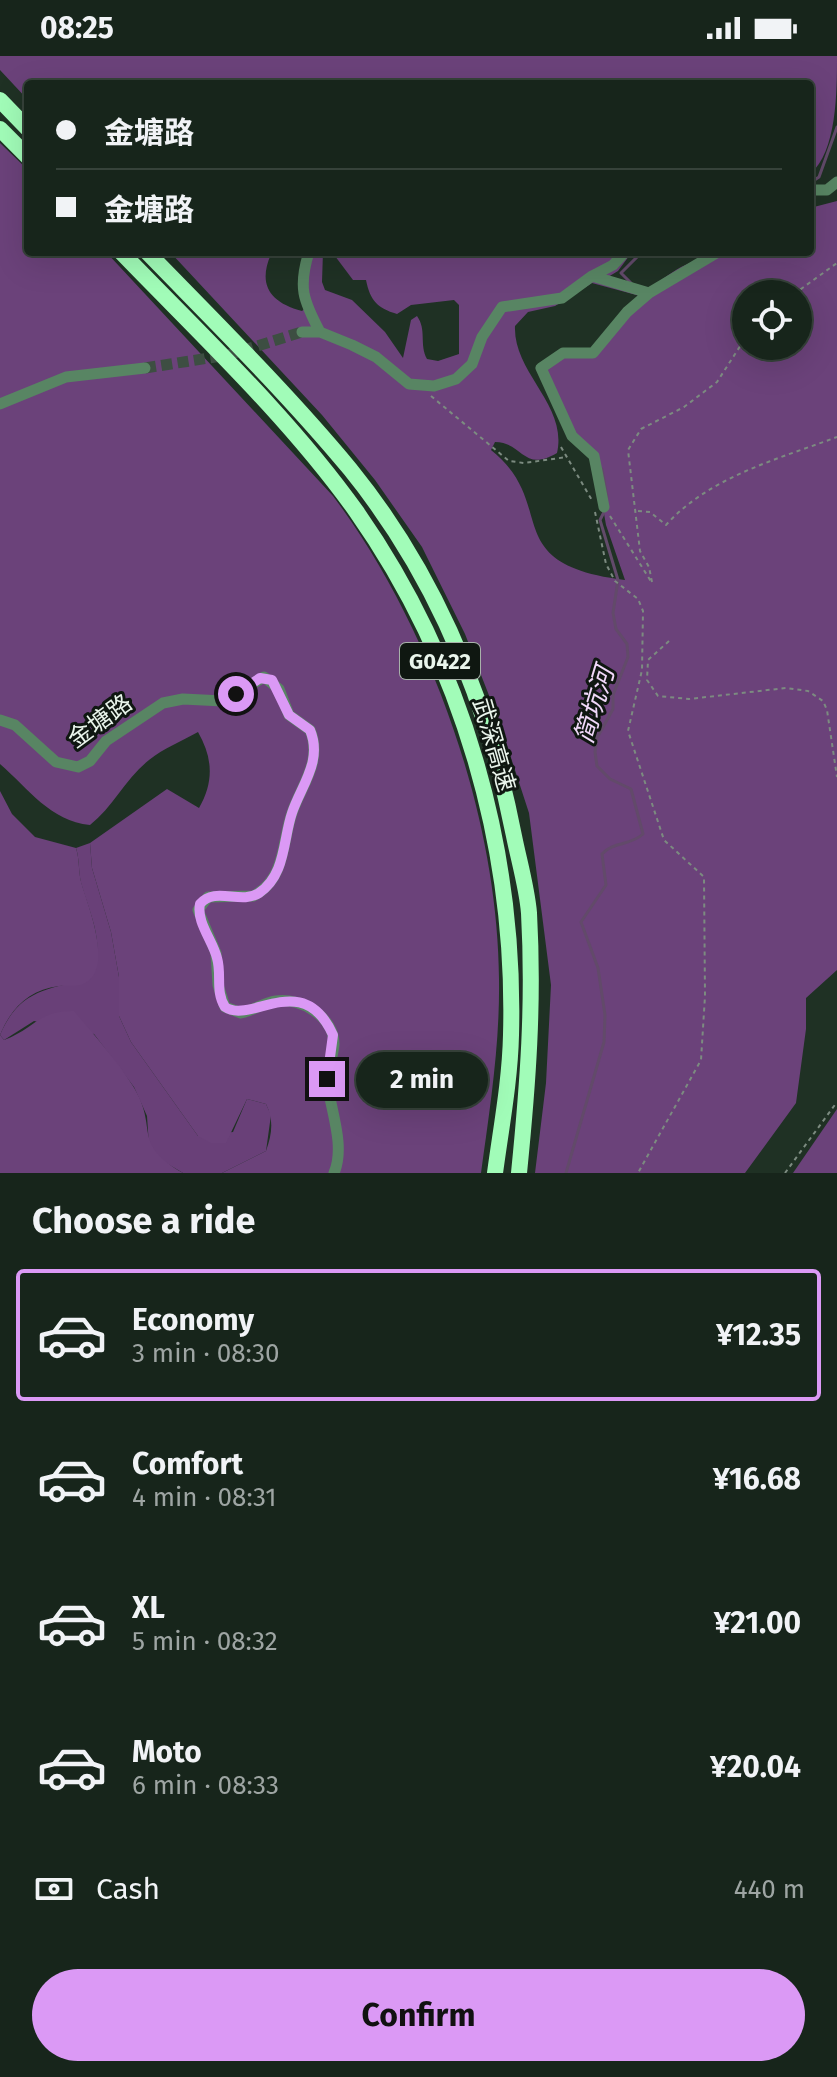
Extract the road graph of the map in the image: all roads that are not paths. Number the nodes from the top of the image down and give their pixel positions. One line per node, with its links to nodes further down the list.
1 (0, 100): 2 (highway)
2 (24, 125)
3 (0, 129): 4 (highway)
4 (24, 153)
5 (837, 182): 6 (street)
6 (814, 190)
7 (125, 256): 21 (highway, 武深高速 / G0422)
8 (151, 256): 22 (highway, 武深高速 / G0422)
9 (308, 256): 15 (street)
10 (621, 256): 12 (street)
11 (711, 256): 13 (street)
12 (592, 276): 13 (street); 15 (street)
13 (649, 293): 18 (street)
14 (302, 332): 15 (street)
15 (320, 332)
16 (145, 368): 17 (street)
17 (0, 404)
18 (606, 511)
19 (0, 720): 20 (street, 金塘路)
20 (334, 1173)
21 (495, 1173)
22 (519, 1173)

